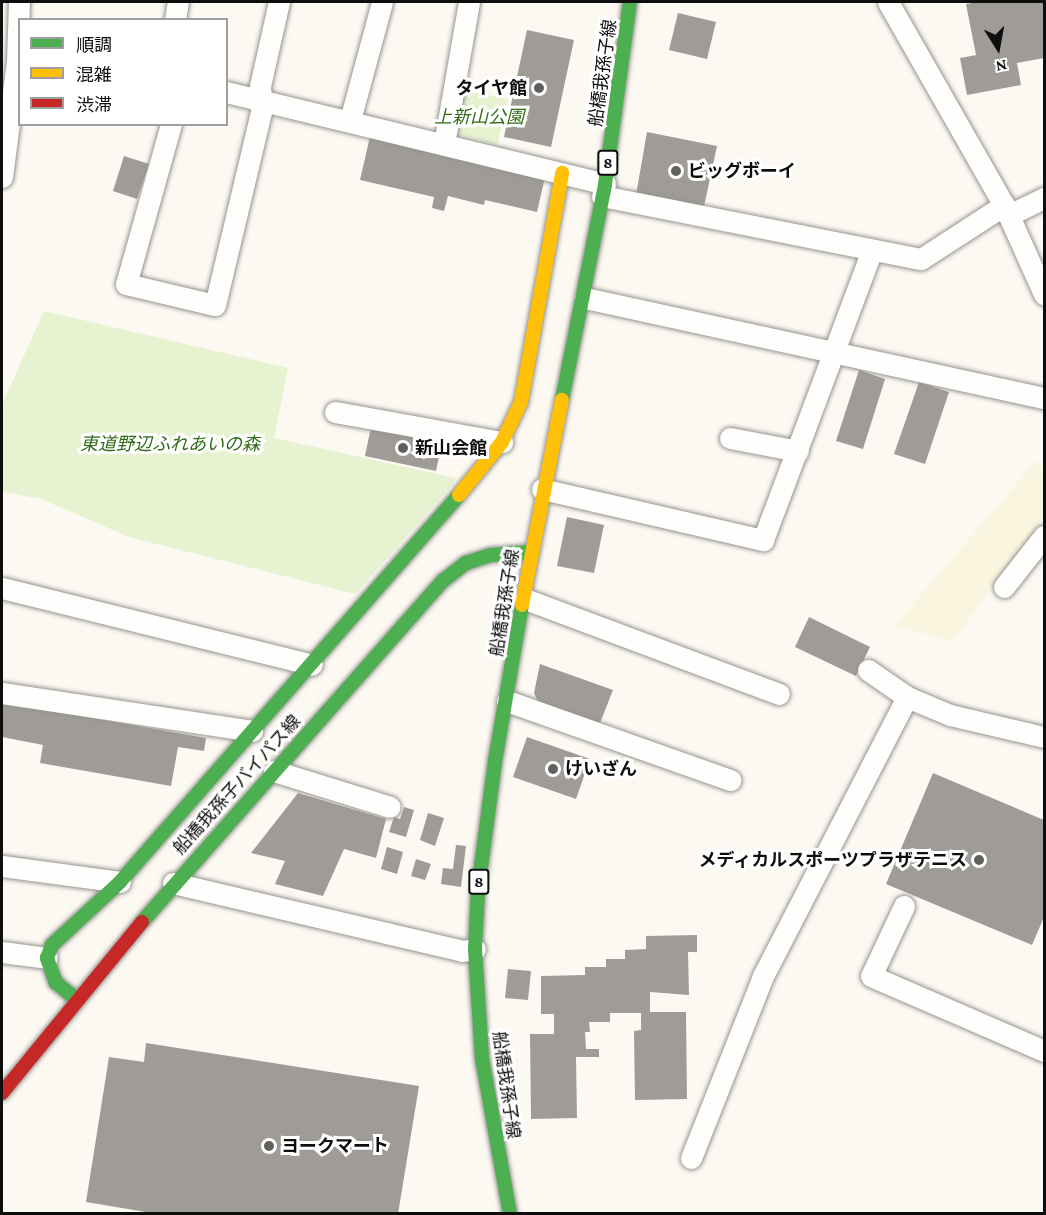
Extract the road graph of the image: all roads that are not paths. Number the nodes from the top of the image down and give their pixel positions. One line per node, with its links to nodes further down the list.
1 (19, 2): 8 (street)
2 (178, 2): 9 (street)
3 (279, 2): 12 (street)
4 (382, 2): 13 (street)
5 (470, 2): 15 (street)
6 (630, 2): 18 (street, 船橋我孫子線 / 8)
7 (888, 2): 20 (street)
8 (18, 18)
9 (175, 18)
10 (18, 22): 17 (street)
11 (228, 92): 12 (street)
12 (260, 100): 13 (street); 14 (street)
13 (350, 120): 15 (street)
14 (170, 126)
15 (444, 144): 16 (street)
16 (562, 173): 18 (street); 28 (street)
17 (2, 177)
18 (604, 190): 21 (street); 23 (street, 船橋我孫子線 / 8)
19 (1044, 198): 20 (street)
20 (1007, 210): 21 (street); 22 (street)
21 (871, 252): 24 (street)
22 (1044, 294)
23 (585, 298): 24 (street); 30 (street, 船橋我孫子線 / 8)
24 (837, 350): 25 (street); 29 (street)
25 (1044, 398)
26 (335, 412): 28 (street)
27 (730, 438): 29 (street)
28 (502, 442): 36 (street)
29 (798, 451): 30 (street)
30 (542, 489): 32 (street, 船橋我孫子線 / 8)
31 (1044, 536): 33 (street)
32 (532, 552): 35 (street, 船橋我孫子線 / 8); 44 (street, 船橋我孫子バイパス線)
33 (1004, 587)
34 (2, 588): 36 (street)
35 (525, 599): 39 (street); 41 (street, 船橋我孫子線 / 8)
36 (312, 665): 42 (street)
37 (868, 670): 40 (street)
38 (2, 693): 42 (street)
39 (779, 694)
40 (907, 697): 43 (street); 57 (street)
41 (507, 701): 45 (street); 51 (street, 船橋我孫子線 / 8)
42 (252, 731): 48 (street)
43 (1044, 737)
44 (274, 771): 46 (street); 49 (street, 船橋我孫子バイパス線)
45 (730, 780)
46 (390, 807)
47 (2, 866): 48 (street)
48 (120, 882): 53 (street)
49 (173, 883): 51 (street); 54 (street, 船橋我孫子バイパス線)
50 (904, 906): 55 (street)
51 (476, 949): 58 (street, 船橋我孫子線 / 8)
52 (2, 952): 53 (street)
53 (47, 958): 54 (street)
54 (76, 999): 56 (street, 船橋我孫子バイパス線)
55 (1044, 1051)
56 (3, 1087)
57 (691, 1158)
58 (510, 1214)

